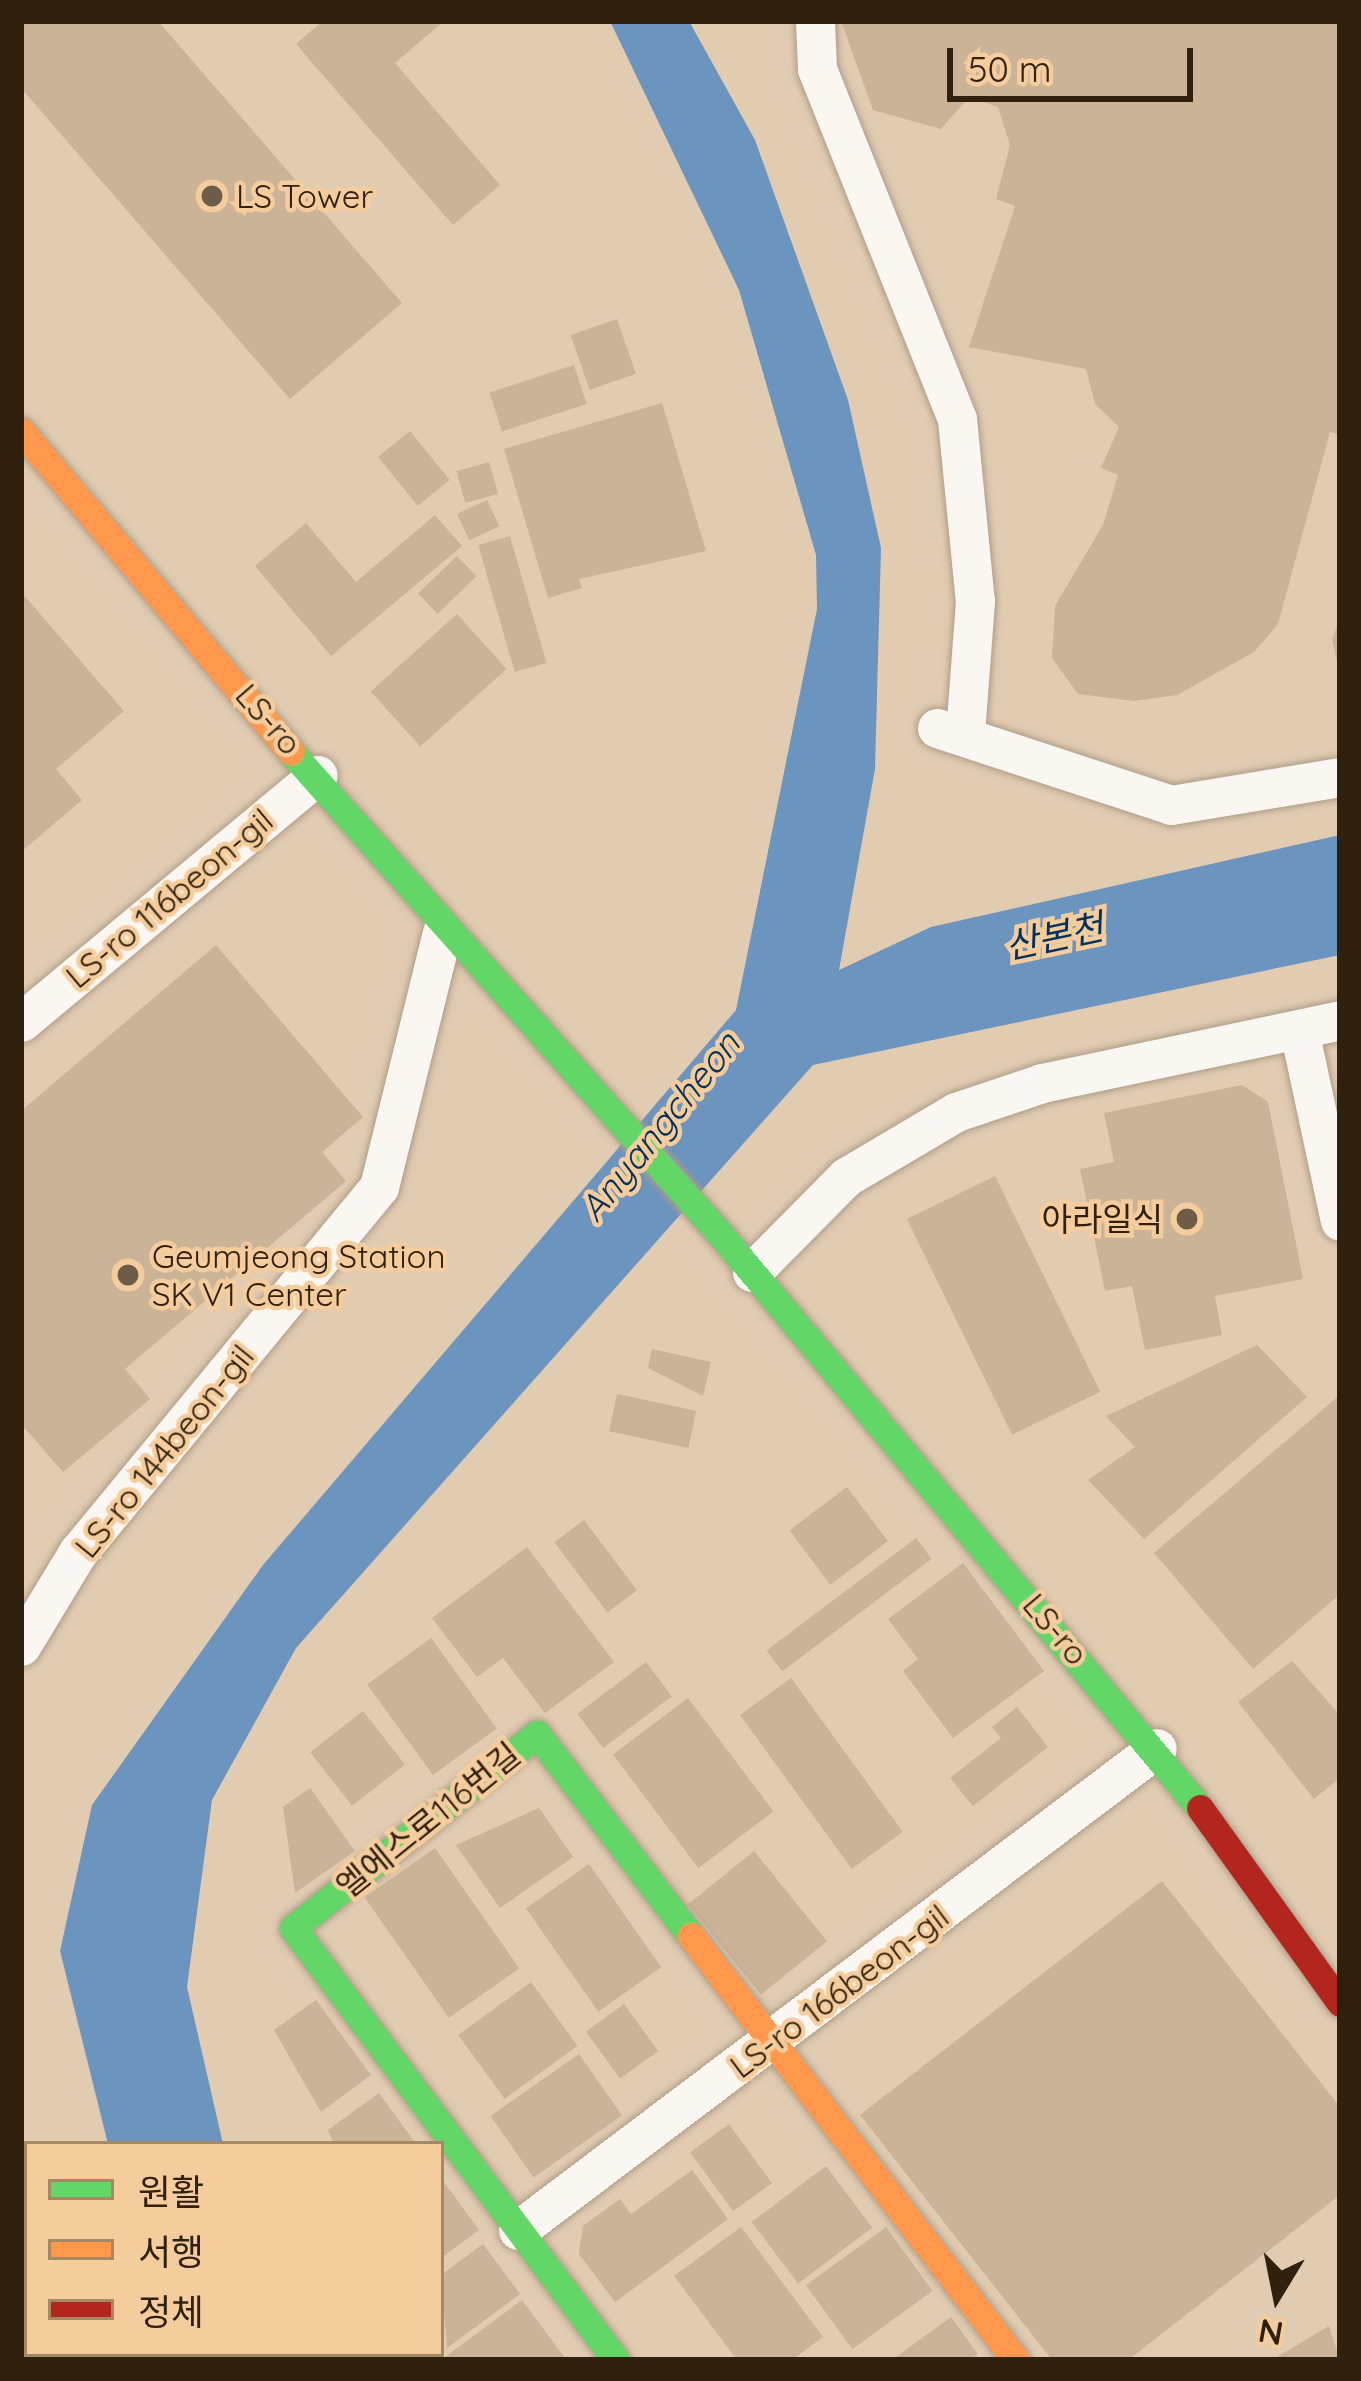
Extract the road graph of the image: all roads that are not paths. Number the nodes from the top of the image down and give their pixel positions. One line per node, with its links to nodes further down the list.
1 (815, 21): 4 (street)
2 (21, 431): 3 (street, LS-ro)
3 (317, 775): 5 (street, LS-ro); 7 (street, LS-ro 116beon-gil)
4 (1340, 777)
5 (442, 933): 10 (street, LS-ro); 11 (street, LS-ro 144beon-gil)
6 (1340, 1020): 8 (street)
7 (21, 1022)
8 (1299, 1030): 9 (street); 10 (street)
9 (1340, 1222)
10 (752, 1272): 12 (street, LS-ro)
11 (21, 1646)
12 (1157, 1748): 13 (street, LS-ro); 14 (street, LS-ro 166beon-gil)
13 (1340, 2002)
14 (771, 2044): 15 (street, LS-ro 166beon-gil); 15 (street, 엘에스로116번길); 17 (street, 엘에스로116번길)
15 (518, 2230): 16 (street, 엘에스로116번길)
16 (616, 2360)
17 (1016, 2360)

